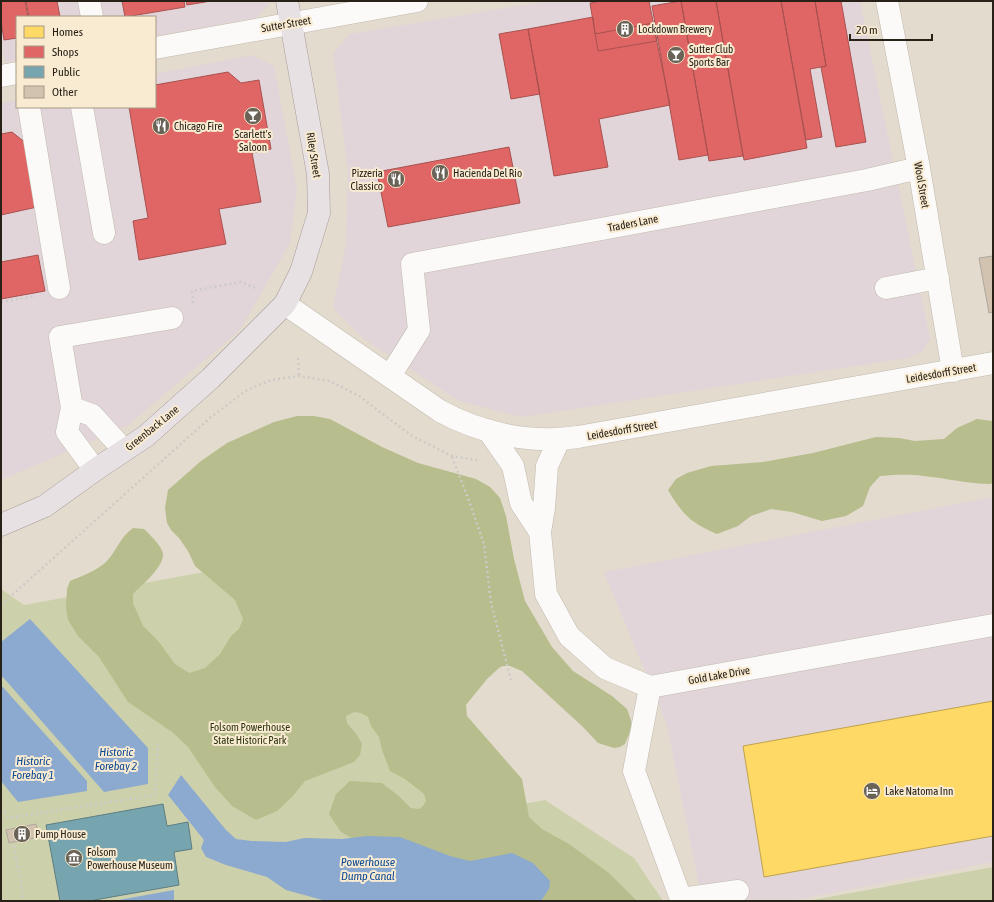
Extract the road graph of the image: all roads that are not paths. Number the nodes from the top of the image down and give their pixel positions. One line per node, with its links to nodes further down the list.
1 (89, 1): 5 (street)
2 (287, 1): 6 (main road, Riley Street)
3 (417, 1): 6 (street, Sutter Street)
4 (887, 1): 12 (street, Wool Street)
5 (92, 16)
6 (290, 23): 7 (street, Sutter Street); 17 (main road, Riley Street)
7 (156, 48)
8 (16, 73): 9 (street)
9 (1, 76)
10 (29, 108): 15 (street)
11 (82, 108): 13 (street)
12 (919, 168): 14 (street, Wool Street); 21 (street, Traders Lane)
13 (104, 233)
14 (938, 278): 16 (street); 20 (street, Wool Street)
15 (59, 288)
16 (886, 288)
17 (285, 304): 21 (street, Leidesdorff Street); 25 (main road, Greenback Lane)
18 (172, 318): 22 (street)
19 (993, 363): 20 (street, Leidesdorff Street)
20 (953, 371): 24 (street, Leidesdorff Street)
21 (390, 376): 23 (street, Leidesdorff Street)
22 (72, 408): 25 (street); 26 (street)
23 (488, 430): 24 (street, Leidesdorff Street); 28 (street)
24 (559, 440): 28 (street)
25 (124, 450): 26 (main road, Greenback Lane)
26 (95, 470): 27 (main road, Greenback Lane)
27 (1, 526)
28 (540, 532): 30 (street)
29 (993, 625): 30 (street, Gold Lake Drive)
30 (650, 688): 31 (street)
31 (738, 891)

